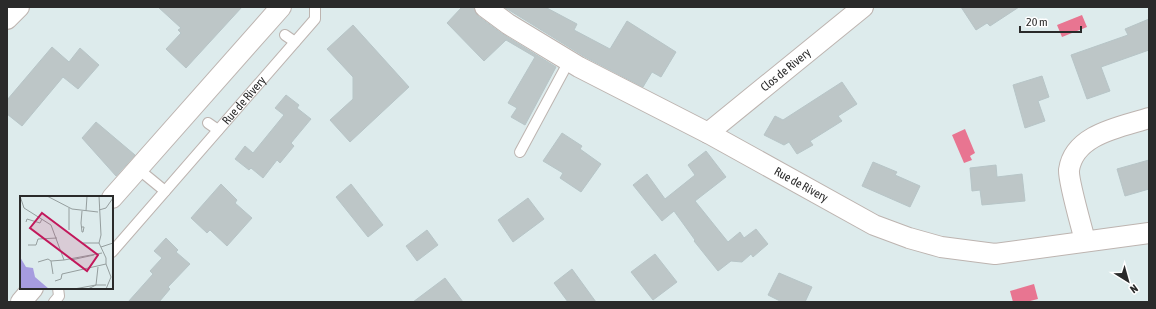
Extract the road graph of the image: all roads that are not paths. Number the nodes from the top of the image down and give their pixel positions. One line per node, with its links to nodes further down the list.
1 (19, 7): 6 (street)
2 (281, 7): 15 (street)
3 (315, 7): 8 (lane, Rue de Rivery)
4 (485, 7): 9 (street, Rue de Rivery)
5 (863, 7): 13 (street, Clos de Rivery)
6 (7, 19)
7 (285, 35): 8 (lane)
8 (295, 42): 12 (lane, Rue de Rivery)
9 (569, 61): 13 (street, Rue de Rivery); 14 (lane)
10 (1149, 118): 19 (street)
11 (208, 123): 12 (lane)
12 (218, 130): 16 (lane, Rue de Rivery)
13 (708, 133): 19 (street, Rue de Rivery)
14 (520, 152)
15 (137, 168): 16 (lane); 17 (street)
16 (165, 191): 20 (lane, Rue de Rivery)
17 (113, 197)
18 (1149, 233): 19 (street, Rue de Rivery)
19 (1086, 242)
20 (113, 251)
21 (32, 289): 23 (street)
22 (58, 289): 24 (lane)
23 (21, 302)
24 (54, 302)

